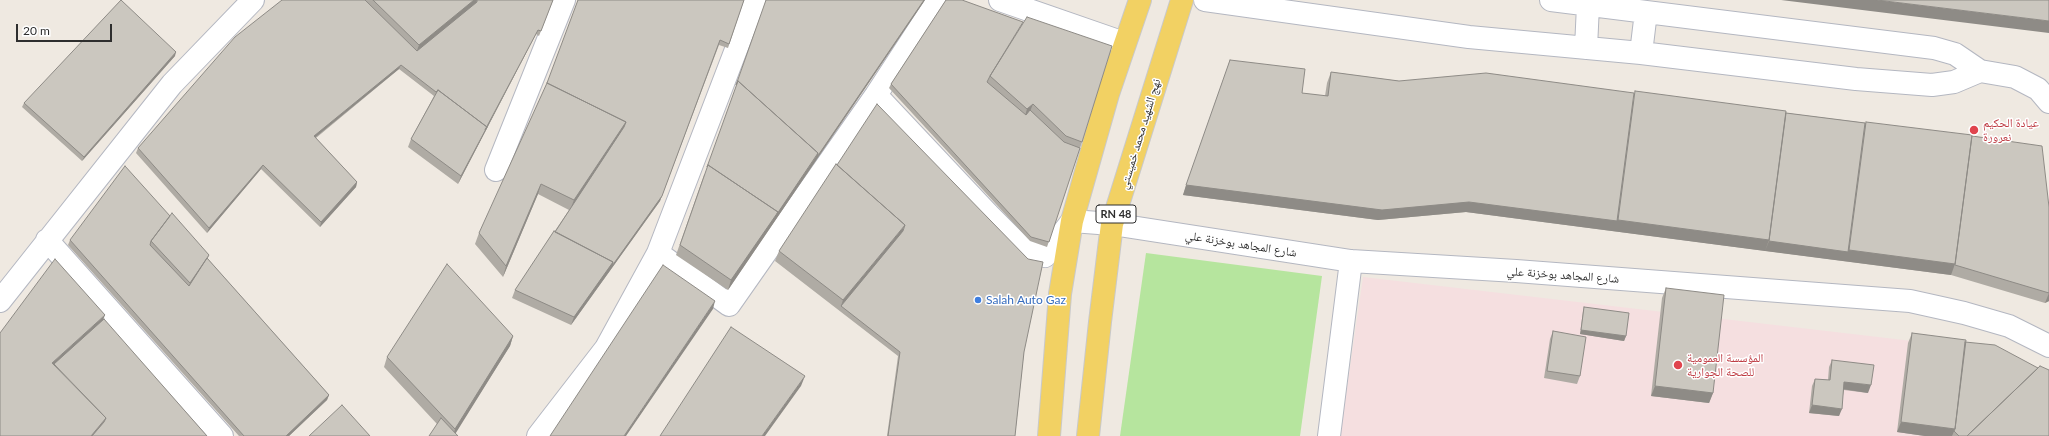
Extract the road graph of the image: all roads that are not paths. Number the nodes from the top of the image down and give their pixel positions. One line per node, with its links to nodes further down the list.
1 (253, 0): 21 (street)
2 (564, 0): 18 (street)
3 (755, 0): 22 (street)
4 (938, 0): 16 (street)
5 (1000, 0): 12 (street)
6 (1140, 0): 12 (main road)
7 (1182, 0): 20 (main road, نهج الشهيد محمد خميستي / RN 48)
8 (1205, 0): 13 (street)
9 (1551, 0): 10 (street)
10 (1588, 5): 11 (street); 13 (street)
11 (1646, 12): 14 (street); 15 (street)
12 (1124, 43): 19 (main road)
13 (1586, 48): 14 (street)
14 (1641, 52): 15 (street)
15 (1980, 71): 17 (street)
16 (876, 95): 19 (street); 22 (street)
17 (2049, 102)
18 (496, 170)
19 (1072, 221): 20 (street, شارع المجاهد بوخزنة علي); 28 (main road)
20 (1112, 224): 23 (street, شارع المجاهد بوخزنة علي); 29 (main road, نهج الشهيد محمد خميستي / RN 48)
21 (47, 240): 24 (street); 26 (street)
22 (658, 253): 27 (street)
23 (1351, 261): 25 (street, شارع المجاهد بوخزنة علي); 30 (street)
24 (0, 301)
25 (2049, 346)
26 (222, 436)
27 (538, 436)
28 (1050, 436)
29 (1088, 436)
30 (1329, 436)

